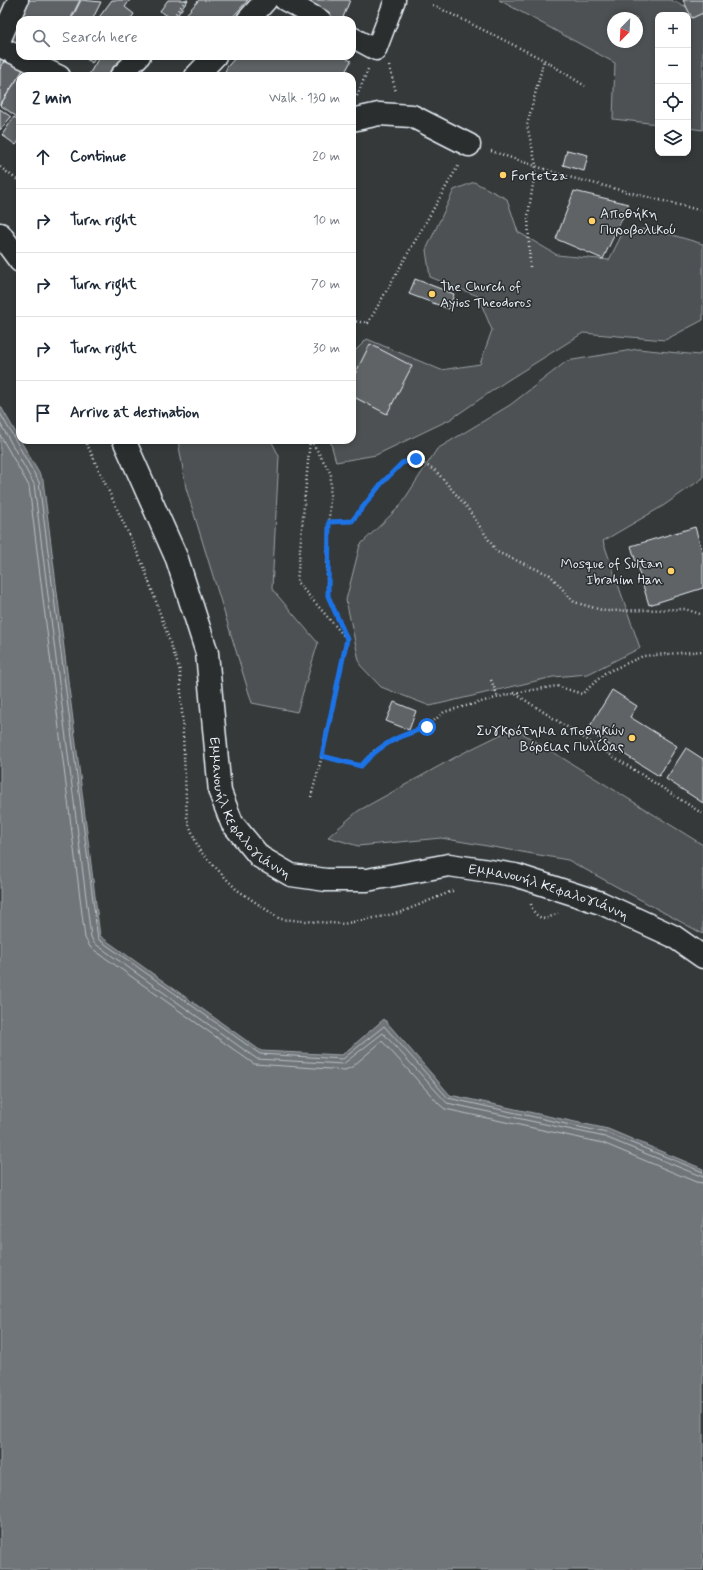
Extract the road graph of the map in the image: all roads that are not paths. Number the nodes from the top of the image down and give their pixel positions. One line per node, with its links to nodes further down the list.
1 (18, 0): 8 (street)
2 (266, 0): 5 (main road)
3 (284, 0): 6 (street)
4 (396, 0): 7 (street)
5 (252, 16)
6 (314, 16)
7 (356, 39)
8 (0, 41)
9 (0, 47): 10 (street)
10 (16, 55)
11 (27, 60): 14 (street)
12 (136, 60): 15 (street)
13 (211, 60): 16 (main road)
14 (52, 72)
15 (124, 72)
16 (200, 72)
17 (356, 111): 18 (main road)
18 (470, 145)
19 (0, 234): 20 (main road)
20 (16, 256)
21 (129, 444): 22 (main road, Εμμανουήλ Κεφαλογιάννη)
22 (703, 957)

